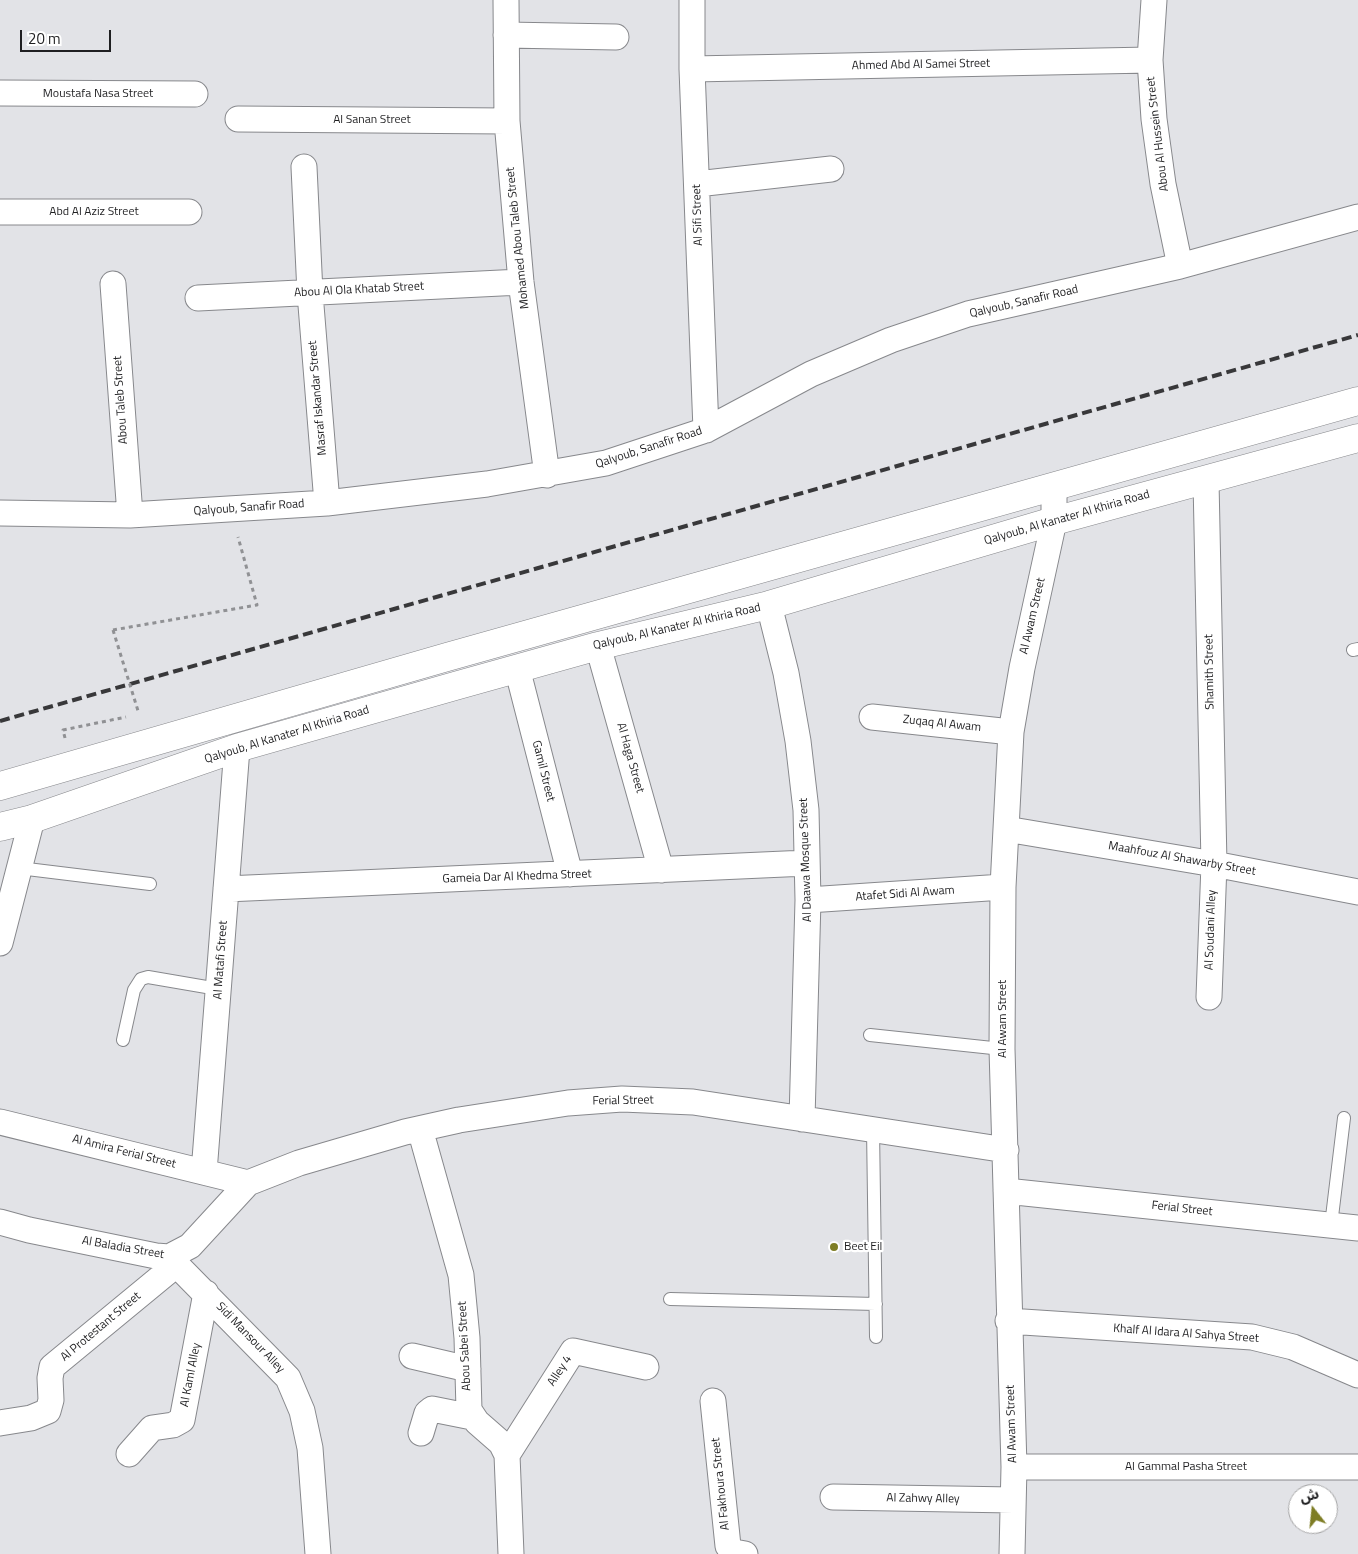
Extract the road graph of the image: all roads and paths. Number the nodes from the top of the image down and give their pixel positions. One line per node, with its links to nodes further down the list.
1 (506, 0): 4 (street, Mohamed Abou Taleb Street)
2 (692, 0): 7 (street, Al Sifi Street)
3 (1154, 0): 6 (street, Abou Al Hussein Street)
4 (506, 35): 5 (street); 11 (street, Mohamed Abou Taleb Street)
5 (616, 38)
6 (1150, 60): 7 (street, Ahmed Abd Al Samei Street); 18 (street, Abou Al Hussein Street)
7 (692, 69): 14 (street, Al Sifi Street)
8 (0, 94): 9 (street, Moustafa Nasa Street)
9 (195, 94)
10 (238, 119): 11 (street, Al Sanan Street)
11 (506, 121): 19 (street, Mohamed Abou Taleb Street)
12 (304, 168): 21 (street, Masraf Iskandar Street)
13 (831, 169): 14 (street)
14 (697, 184): 24 (street, Al Sifi Street)
15 (0, 212): 16 (street, Abd Al Aziz Street)
16 (189, 212)
17 (1358, 217): 18 (street, Qalyoub, Sanafir Road)
18 (1180, 266): 24 (street, Qalyoub, Sanafir Road)
19 (521, 282): 21 (street, Abou Al Ola Khatab Street); 26 (street, Mohamed Abou Taleb Street)
20 (113, 284): 32 (street, Abou Taleb Street)
21 (310, 292): 22 (street, Abou Al Ola Khatab Street); 29 (street, Masraf Iskandar Street)
22 (198, 298)
23 (1358, 401): 28 (main road)
24 (706, 430): 26 (street, Qalyoub, Sanafir Road)
25 (1358, 438): 27 (main road, Qalyoub, Al Kanater Al Khiria Road)
26 (547, 475): 29 (street, Qalyoub, Sanafir Road)
27 (1206, 481): 33 (main road, Qalyoub, Al Kanater Al Khiria Road); 46 (street, Shamith Street)
28 (1054, 488): 33 (street, Al Awam Street); 41 (main road)
29 (328, 503): 30 (street, Qalyoub, Sanafir Road)
30 (230, 509): 32 (street, Qalyoub, Sanafir Road); 38 (path, bridge)
31 (0, 512): 32 (street, Qalyoub, Sanafir Road)
32 (130, 516)
33 (1054, 521): 34 (main road, Qalyoub, Al Kanater Al Khiria Road); 39 (street, Al Awam Street)
34 (769, 606): 35 (main road, Qalyoub, Al Kanater Al Khiria Road); 45 (street, Al Daawa Mosque Street)
35 (598, 646): 36 (main road, Qalyoub, Al Kanater Al Khiria Road); 48 (street, Al Haga Street)
36 (517, 668): 40 (main road, Qalyoub, Al Kanater Al Khiria Road); 49 (street, Gamil Street)
37 (872, 717): 39 (street, Zuqaq Al Awam)
38 (62, 730)
39 (1011, 732): 44 (street, Al Awam Street)
40 (237, 748): 42 (main road, Qalyoub, Al Kanater Al Khiria Road); 52 (street, Al Matafi Street)
41 (0, 786)
42 (32, 819): 43 (main road, Qalyoub, Al Kanater Al Khiria Road); 47 (street)
43 (0, 827)
44 (1006, 829): 46 (street, Maahfouz Al Shawarby Street); 51 (street, Al Awam Street)
45 (807, 863): 48 (street, Gameia Dar Al Khedma Street); 54 (street, Al Daawa Mosque Street)
46 (1214, 864): 53 (street, Maahfouz Al Shawarby Street); 57 (street, Al Soudani Alley)
47 (19, 868): 50 (lane); 55 (street)
48 (661, 870): 49 (street, Gameia Dar Al Khedma Street)
49 (570, 874): 52 (street, Gameia Dar Al Khedma Street)
50 (150, 884)
51 (1003, 888): 54 (street, Atafet Sidi Al Awam); 60 (street, Al Awam Street)
52 (226, 889): 56 (street, Al Matafi Street)
53 (1358, 892)
54 (808, 900): 62 (street, Al Daawa Mosque Street)
55 (0, 943)
56 (218, 989): 59 (lane); 67 (street, Al Matafi Street)
57 (1209, 996)
58 (870, 1035): 60 (lane)
59 (123, 1040)
60 (1002, 1050): 66 (street, Al Awam Street)
61 (1344, 1118): 71 (lane)
62 (802, 1119): 64 (street, Ferial Street); 65 (street, Ferial Street)
63 (0, 1122): 67 (street, Al Amira Ferial Street)
64 (420, 1129): 68 (street, Ferial Street); 81 (street, Abou Sabei Street)
65 (873, 1129): 66 (street, Ferial Street); 76 (lane)
66 (1006, 1150): 69 (street, Al Awam Street)
67 (204, 1172): 68 (street, Al Amira Ferial Street)
68 (248, 1182): 73 (street, Al Baladia Street)
69 (1006, 1191): 71 (street, Ferial Street); 77 (street, Al Awam Street)
70 (0, 1222): 73 (street, Al Baladia Street)
71 (1332, 1225): 72 (street, Ferial Street)
72 (1358, 1228)
73 (173, 1260): 74 (street, Sidi Mansour Alley); 85 (street, Al Protestant Street)
74 (206, 1293): 87 (street, Al Kaml Alley); 93 (street, Sidi Mansour Alley)
75 (670, 1299): 76 (lane)
76 (876, 1304): 78 (lane)
77 (1008, 1321): 82 (street, Khalf Al Idara Al Sahya Street); 89 (street, Al Awam Street)
78 (876, 1337)
79 (412, 1356): 81 (street)
80 (646, 1367): 88 (street, Alley 4)
81 (468, 1369): 84 (street, Abou Sabei Street)
82 (1358, 1375)
83 (712, 1401): 95 (street, Al Fakhoura Street)
84 (472, 1417): 86 (street); 88 (street)
85 (0, 1423)
86 (421, 1433)
87 (129, 1454)
88 (507, 1454): 94 (street)
89 (1014, 1467): 90 (street, Al Gammal Pasha Street); 92 (street, Al Awam Street)
90 (1358, 1467)
91 (833, 1497): 92 (street, Al Zahwy Alley)
92 (1013, 1500): 96 (street, Al Awam Street)
93 (318, 1554)
94 (511, 1554)
95 (745, 1554)
96 (1012, 1554)

